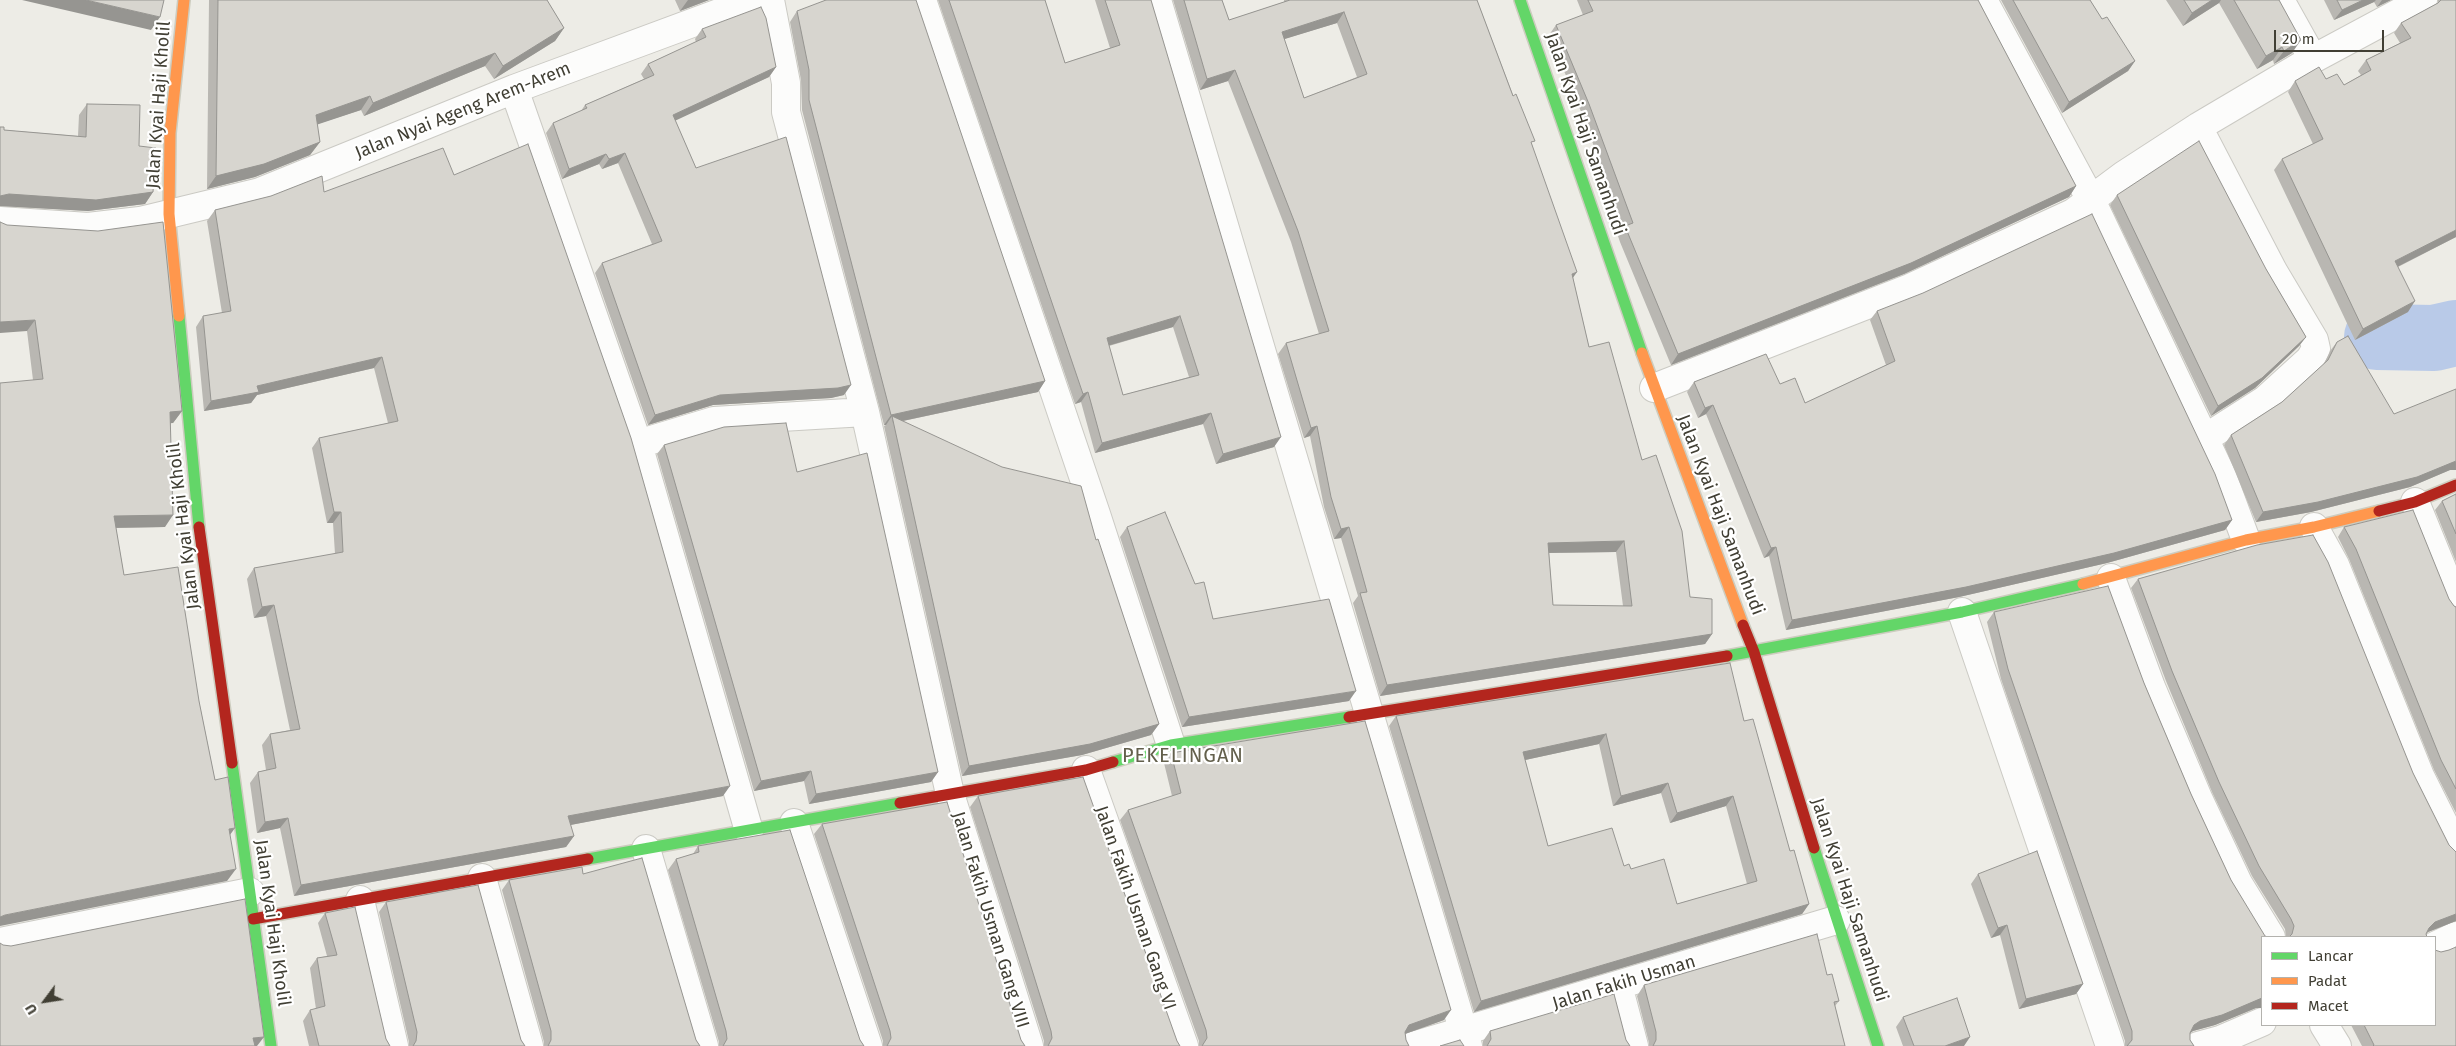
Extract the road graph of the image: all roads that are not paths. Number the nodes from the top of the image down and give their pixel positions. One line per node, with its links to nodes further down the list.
1 (184, 0): 14 (street, Jalan Kyai Haji Kholil)
2 (754, 0): 11 (street, Jalan Nyai Ageng Arem-Arem)
3 (770, 0): 17 (street, Jalan Fakih Usman Gang VIII)
4 (922, 0): 29 (street)
5 (1157, 0): 28 (street)
6 (1520, 0): 16 (street, Jalan Kyai Haji Samanhudi)
7 (1983, 0): 13 (street)
8 (2280, 0): 10 (street)
9 (2423, 0): 10 (street)
10 (2313, 59): 12 (street)
11 (514, 89): 14 (street, Jalan Nyai Ageng Arem-Arem); 19 (street)
12 (2198, 127): 13 (street); 18 (street)
13 (2091, 200): 16 (street); 18 (street)
14 (169, 214): 15 (street, Jalan Nyai Ageng Arem-Arem); 37 (street, Jalan Kyai Haji Kholil)
15 (0, 221)
16 (1654, 388): 27 (street, Jalan Kyai Haji Samanhudi)
17 (864, 412): 19 (street); 31 (street, Jalan Fakih Usman Gang VIII)
18 (2204, 439): 23 (street)
19 (638, 444): 33 (street)
20 (2456, 485): 21 (street)
21 (2414, 502): 22 (street); 25 (street)
22 (2314, 527): 23 (street); 34 (street)
23 (2246, 540): 24 (street)
24 (2110, 578): 26 (street); 41 (street)
25 (2456, 603)
26 (1962, 612): 27 (street); 60 (street)
27 (1754, 652): 28 (street); 40 (street, Jalan Kyai Haji Samanhudi)
28 (1370, 715): 29 (street); 48 (street)
29 (1171, 745): 30 (street)
30 (1086, 770): 31 (street); 56 (street, Jalan Fakih Usman Gang VI)
31 (950, 794): 32 (street); 55 (street, Jalan Fakih Usman Gang VIII)
32 (794, 823): 33 (street); 54 (street)
33 (749, 831): 35 (street)
34 (2456, 848)
35 (646, 849): 36 (street); 53 (street)
36 (482, 878): 38 (street); 52 (street)
37 (250, 892): 39 (street, Jalan Kyai Haji Kholil); 43 (street)
38 (360, 900): 39 (street); 51 (street)
39 (253, 919): 50 (street, Jalan Kyai Haji Kholil)
40 (1836, 920): 45 (street, Jalan Fakih Usman); 59 (street, Jalan Kyai Haji Samanhudi)
41 (2270, 936)
42 (2456, 936): 44 (street)
43 (0, 942)
44 (2436, 946)
45 (1618, 985): 48 (street, Jalan Fakih Usman); 58 (street)
46 (2261, 1022): 49 (street)
47 (2325, 1026): 61 (street)
48 (1466, 1038): 57 (street, Jalan Fakih Usman)
49 (2213, 1044)
50 (271, 1046)
51 (394, 1046)
52 (529, 1046)
53 (704, 1046)
54 (868, 1046)
55 (1029, 1046)
56 (1184, 1046)
57 (1413, 1046)
58 (1634, 1046)
59 (1878, 1046)
60 (2110, 1046)
61 (2337, 1046)

